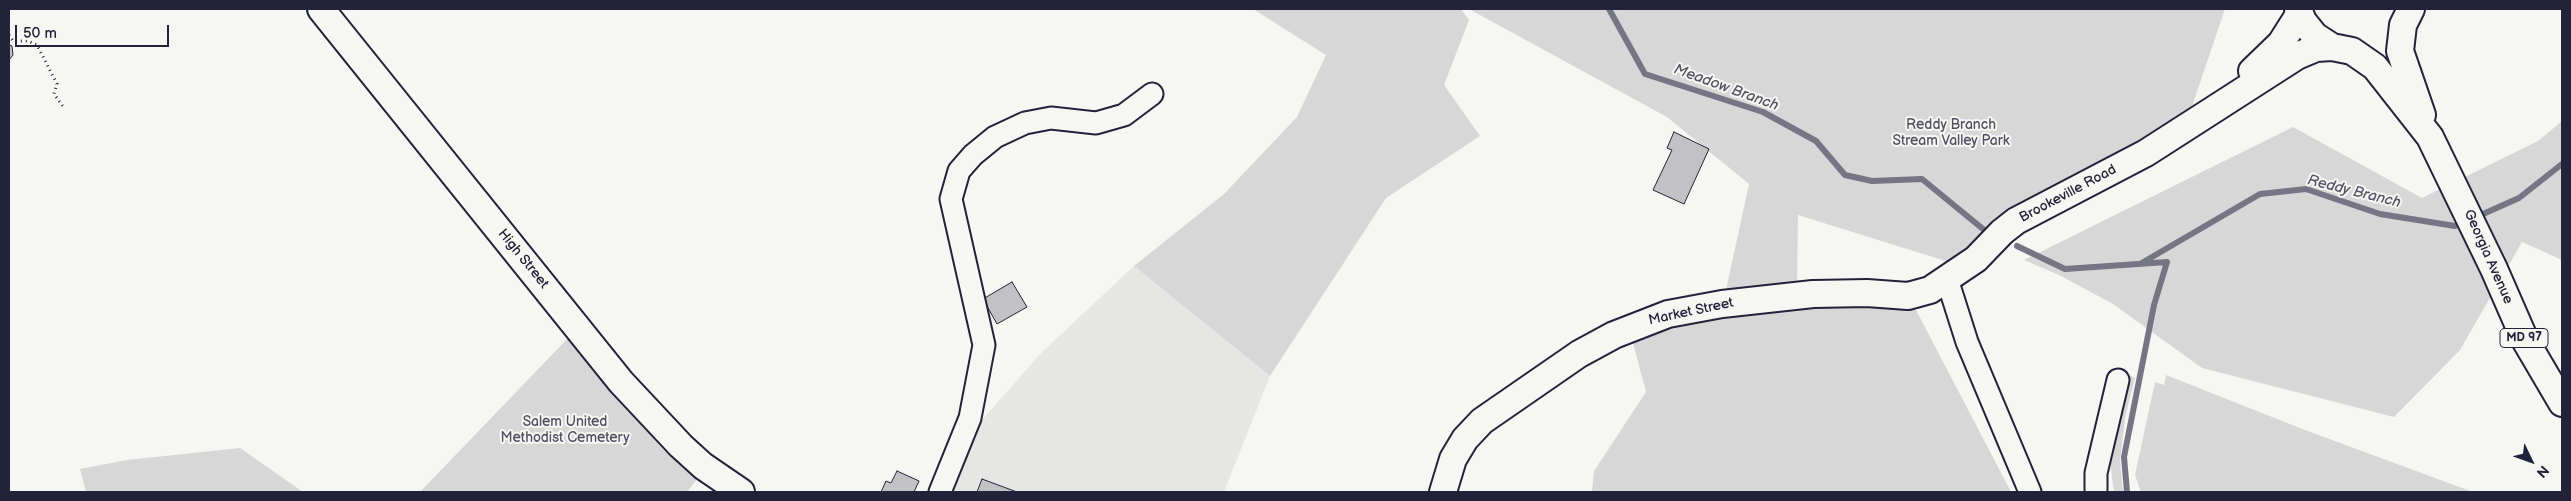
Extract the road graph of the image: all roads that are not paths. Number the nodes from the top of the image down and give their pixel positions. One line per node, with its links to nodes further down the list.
1 (321, 9): 11 (main road, High Street)
2 (2299, 11): 4 (main road, Georgia Avenue / MD 97); 6 (main road, Brookeville Road)
3 (2407, 17): 4 (main road, Georgia Avenue); 7 (main road, Georgia Avenue / MD 97)
4 (2342, 49): 6 (main road, Brookeville Road); 7 (main road, Georgia Avenue / MD 97)
5 (1152, 94): 12 (street)
6 (2198, 121): 8 (main road, Brookeville Road)
7 (2430, 137): 10 (main road, Georgia Avenue / MD 97)
8 (1947, 279): 13 (main road, Market Street); 14 (street)
9 (2118, 380): 15 (street)
10 (2562, 403)
11 (741, 492)
12 (940, 492)
13 (1443, 492)
14 (2030, 492)
15 (2096, 492)

